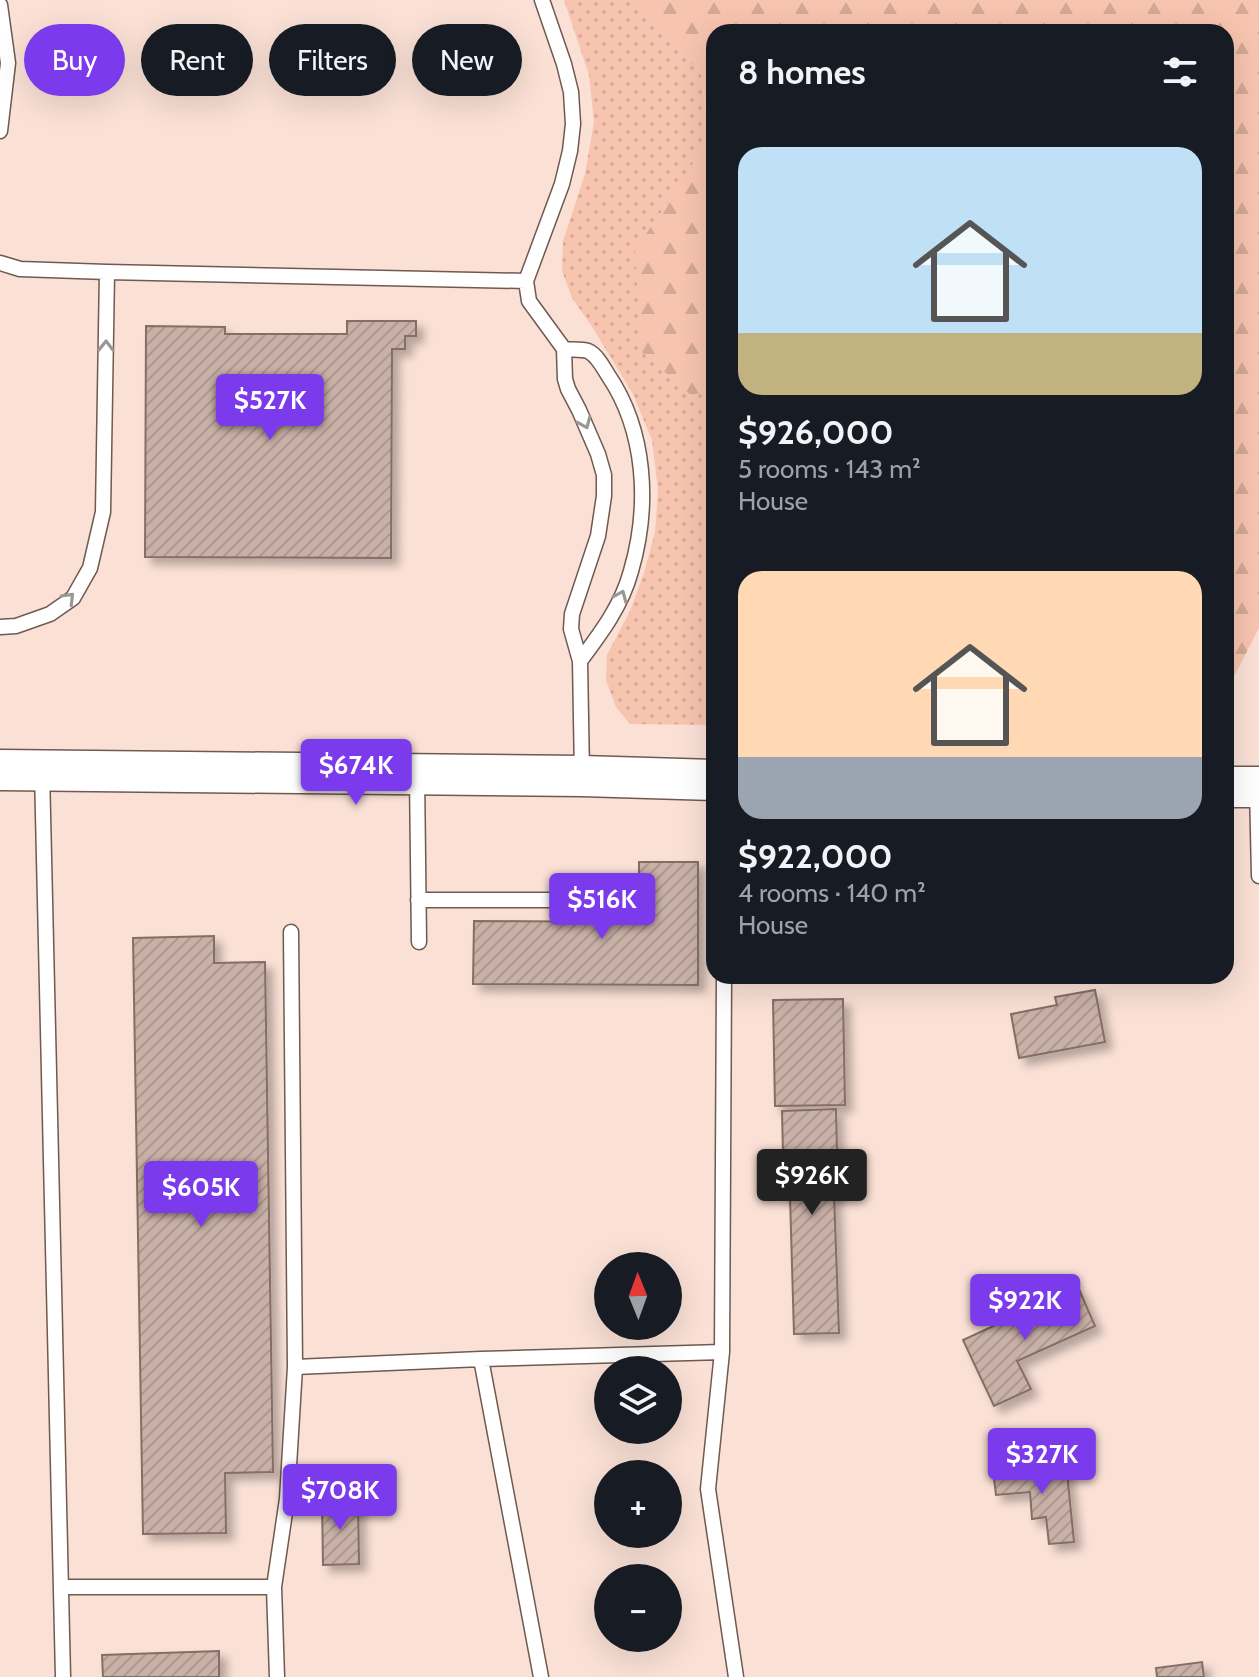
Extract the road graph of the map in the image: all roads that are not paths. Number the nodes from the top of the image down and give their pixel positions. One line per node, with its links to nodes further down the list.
1 (542, 0): 6 (lane)
2 (0, 5): 3 (lane)
3 (0, 131)
4 (0, 263): 5 (lane)
5 (107, 272): 6 (lane); 8 (lane, one-way to 5)
6 (526, 281): 7 (lane)
7 (564, 349): 9 (lane, one-way to 9); 9 (lane, one-way to 7)
8 (0, 627)
9 (580, 661): 13 (lane)
10 (0, 770): 11 (main road)
11 (42, 771): 12 (main road); 25 (lane)
12 (417, 775): 13 (main road); 17 (lane)
13 (582, 776): 14 (main road)
14 (706, 780)
15 (1247, 787): 16 (lane)
16 (1259, 876)
17 (418, 900): 18 (lane); 20 (lane)
18 (624, 900)
19 (291, 932): 24 (lane)
20 (419, 942)
21 (724, 984): 22 (lane)
22 (722, 1352): 23 (lane); 30 (lane)
23 (481, 1359): 24 (lane); 29 (lane)
24 (295, 1367): 26 (lane)
25 (62, 1587): 26 (lane); 27 (lane)
26 (274, 1587): 28 (lane)
27 (63, 1677)
28 (277, 1677)
29 (541, 1677)
30 (736, 1677)

